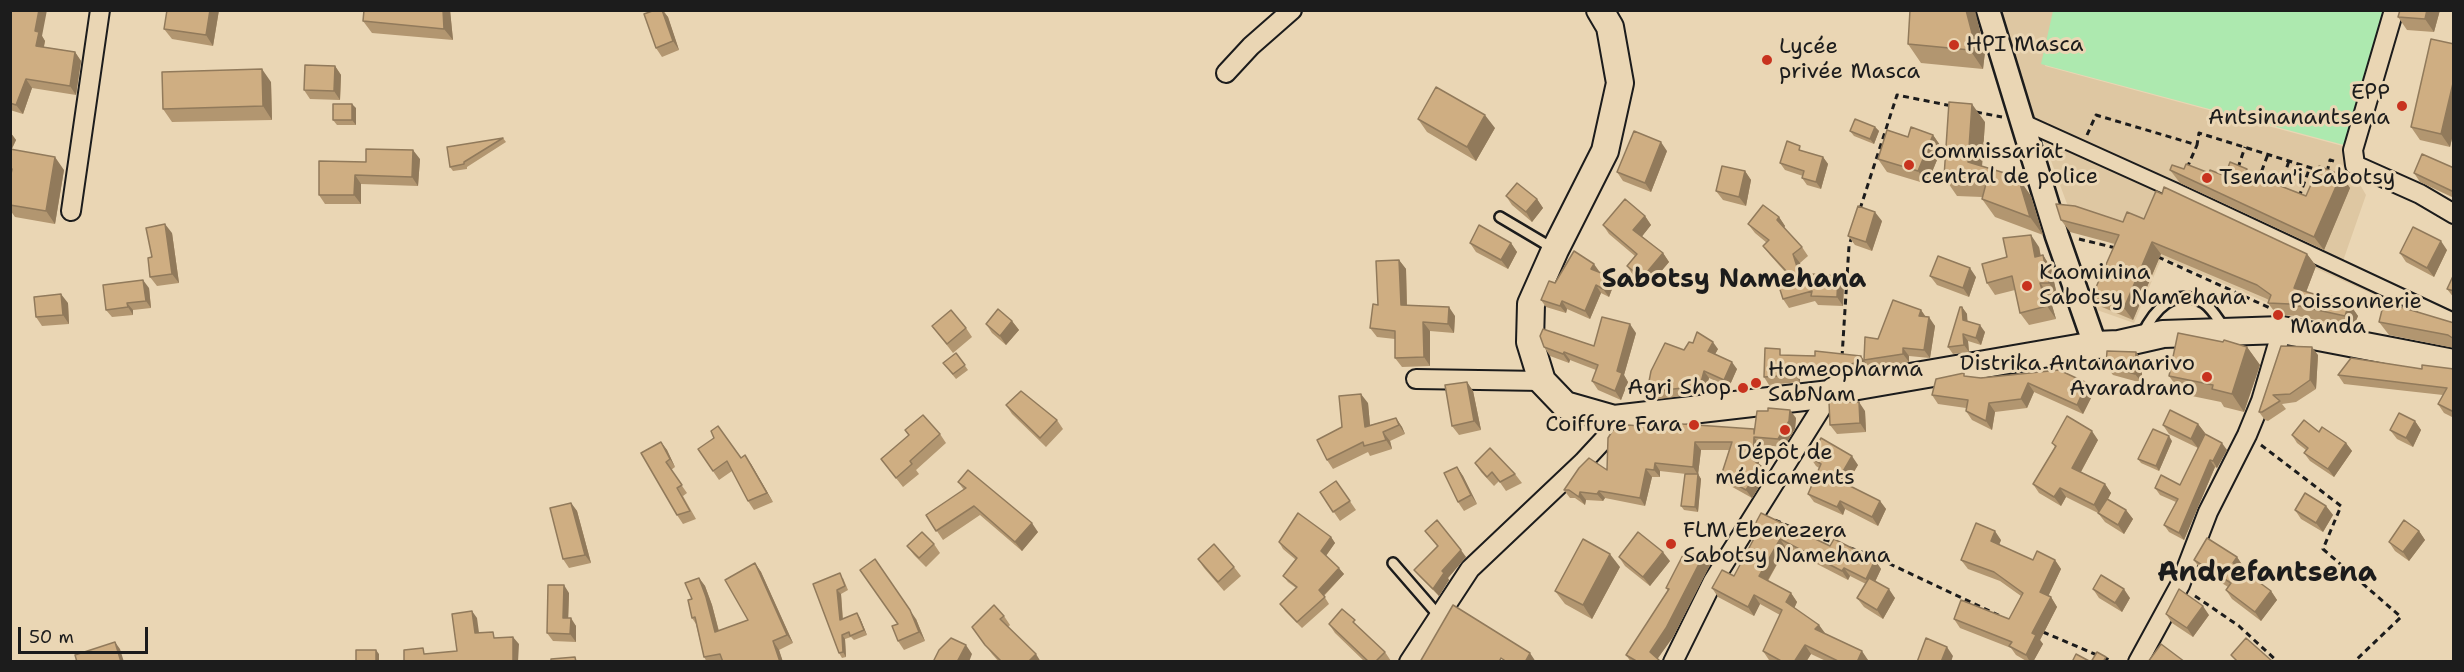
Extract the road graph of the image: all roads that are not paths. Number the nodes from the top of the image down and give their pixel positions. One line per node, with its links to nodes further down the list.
1 (100, 10): 8 (street)
2 (1292, 10): 6 (street)
3 (1600, 10): 11 (main road)
4 (1988, 10): 7 (street)
5 (2394, 10): 9 (street)
6 (1226, 73)
7 (2021, 121): 12 (street); 16 (street)
8 (71, 211)
9 (2454, 214)
10 (1500, 216): 11 (lane)
11 (1555, 250): 19 (main road)
12 (2454, 321)
13 (2226, 331): 14 (main road); 15 (main road); 15 (lane)
14 (2274, 331): 17 (main road); 26 (street)
15 (2140, 339): 16 (main road)
16 (2095, 345): 20 (main road)
17 (2454, 363)
18 (1416, 380): 19 (street)
19 (1542, 381): 21 (main road)
20 (1833, 392): 21 (main road); 25 (street)
21 (1614, 419): 23 (street)
22 (1393, 563): 23 (lane)
23 (1439, 616): 24 (street)
24 (1409, 662)
25 (1673, 662)
26 (2138, 662)

